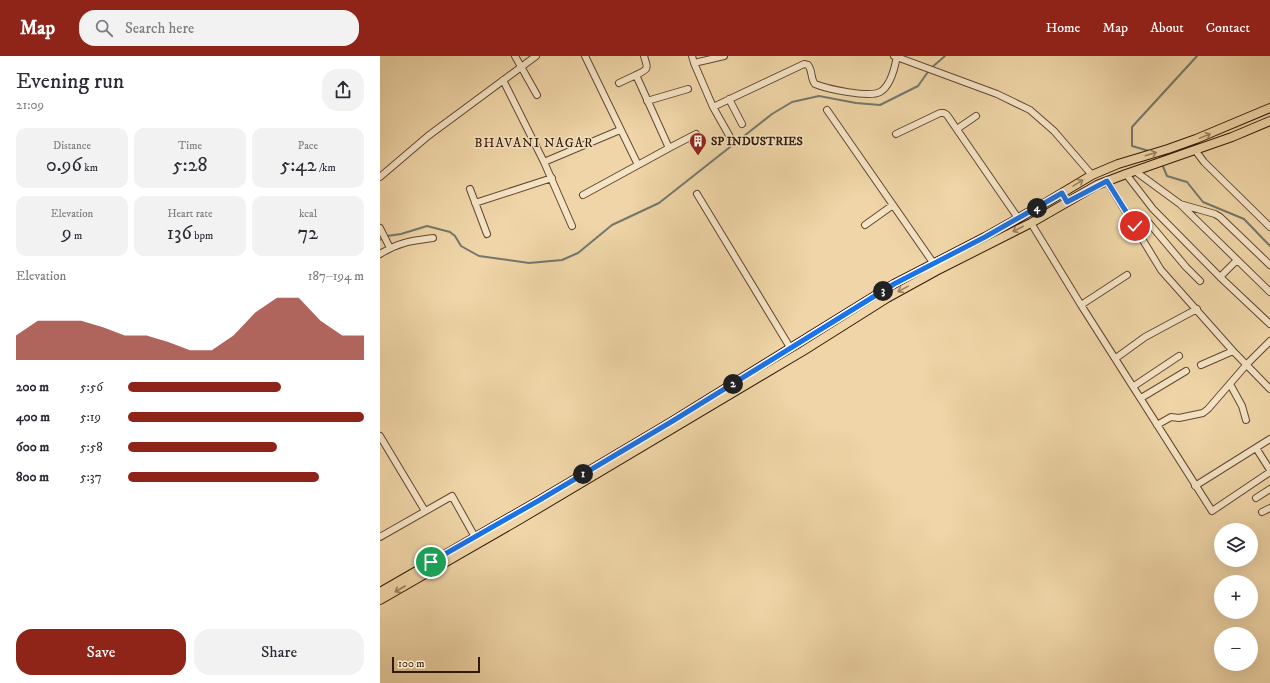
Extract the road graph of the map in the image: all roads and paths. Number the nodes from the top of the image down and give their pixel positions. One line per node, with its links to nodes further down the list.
1 (515, 56): 8 (street)
2 (536, 56): 8 (street)
3 (585, 56): 23 (street)
4 (644, 56): 9 (street)
5 (724, 56): 7 (street)
6 (896, 56): 14 (street); 33 (street)
7 (693, 59): 16 (street)
8 (521, 67): 10 (street); 13 (street)
9 (636, 75): 11 (street); 15 (street)
10 (503, 80): 29 (street); 34 (street)
11 (619, 83)
12 (688, 89): 15 (street)
13 (537, 95)
14 (729, 99): 16 (street); 21 (street)
15 (648, 101): 27 (street)
16 (713, 107): 26 (street)
17 (1270, 108): 33 (main road, one-way to 17)
18 (827, 110): 44 (street)
19 (976, 116): 22 (street)
20 (1270, 121): 28 (main road)
21 (742, 124)
22 (957, 129): 25 (street); 45 (street)
23 (620, 130): 29 (street); 30 (street)
24 (696, 134): 27 (street)
25 (896, 134)
26 (730, 137)
27 (669, 148): 30 (street)
28 (1195, 150): 31 (main road); 50 (street)
29 (544, 162): 35 (street)
30 (638, 165): 40 (street)
31 (1138, 170): 32 (main road); 43 (street)
32 (1126, 174): 36 (main road); 60 (street)
33 (1092, 175): 38 (main road, one-way to 33)
34 (380, 177)
35 (552, 178): 42 (street); 48 (street)
36 (1107, 181): 41 (main road); 49 (street)
37 (470, 189): 42 (street)
38 (1062, 193): 41 (main road); 45 (main road)
39 (697, 194): 67 (street)
40 (583, 195)
41 (1067, 202): 46 (main road)
42 (475, 203): 52 (street)
43 (1180, 204): 56 (street); 58 (street)
44 (893, 205): 47 (street); 57 (street)
45 (1018, 218): 57 (main road)
46 (1031, 223): 63 (street); 95 (main road, one-way to 95)
47 (865, 225)
48 (572, 226)
49 (1135, 226): 61 (street); 64 (street)
50 (1270, 227)
51 (380, 229): 54 (street)
52 (487, 234)
53 (433, 238): 54 (street)
54 (390, 248): 55 (street)
55 (380, 254)
56 (1237, 260): 60 (street); 62 (street)
57 (934, 264): 67 (main road)
58 (1270, 265)
59 (1128, 275): 63 (street)
60 (1220, 277): 65 (street)
61 (1200, 281)
62 (1270, 292)
63 (1081, 305): 70 (street)
64 (1197, 309): 68 (street); 70 (street)
65 (1270, 324)
66 (1270, 341): 71 (street)
67 (791, 349): 93 (main road)
68 (1233, 351): 71 (street); 72 (street)
69 (1179, 356): 75 (street)
70 (1116, 358): 75 (street)
71 (1247, 364): 74 (street); 76 (street)
72 (1201, 365)
73 (1186, 371): 77 (street)
74 (1230, 384): 78 (street); 79 (street)
75 (1134, 386): 77 (street)
76 (1270, 389)
77 (1141, 398): 79 (street)
78 (1246, 420)
79 (1157, 425): 86 (street)
80 (380, 436): 82 (street)
81 (1270, 439): 83 (street)
82 (386, 447): 84 (street); 90 (street)
83 (1256, 448): 85 (street); 86 (street)
84 (380, 451)
85 (1270, 471): 86 (street)
86 (1195, 486)
87 (1270, 489): 88 (street)
88 (1256, 498)
89 (1270, 508): 91 (street)
90 (425, 511): 92 (street); 93 (street)
91 (1262, 512)
92 (380, 537)
93 (475, 537): 94 (main road)
94 (380, 592)
95 (380, 600)

